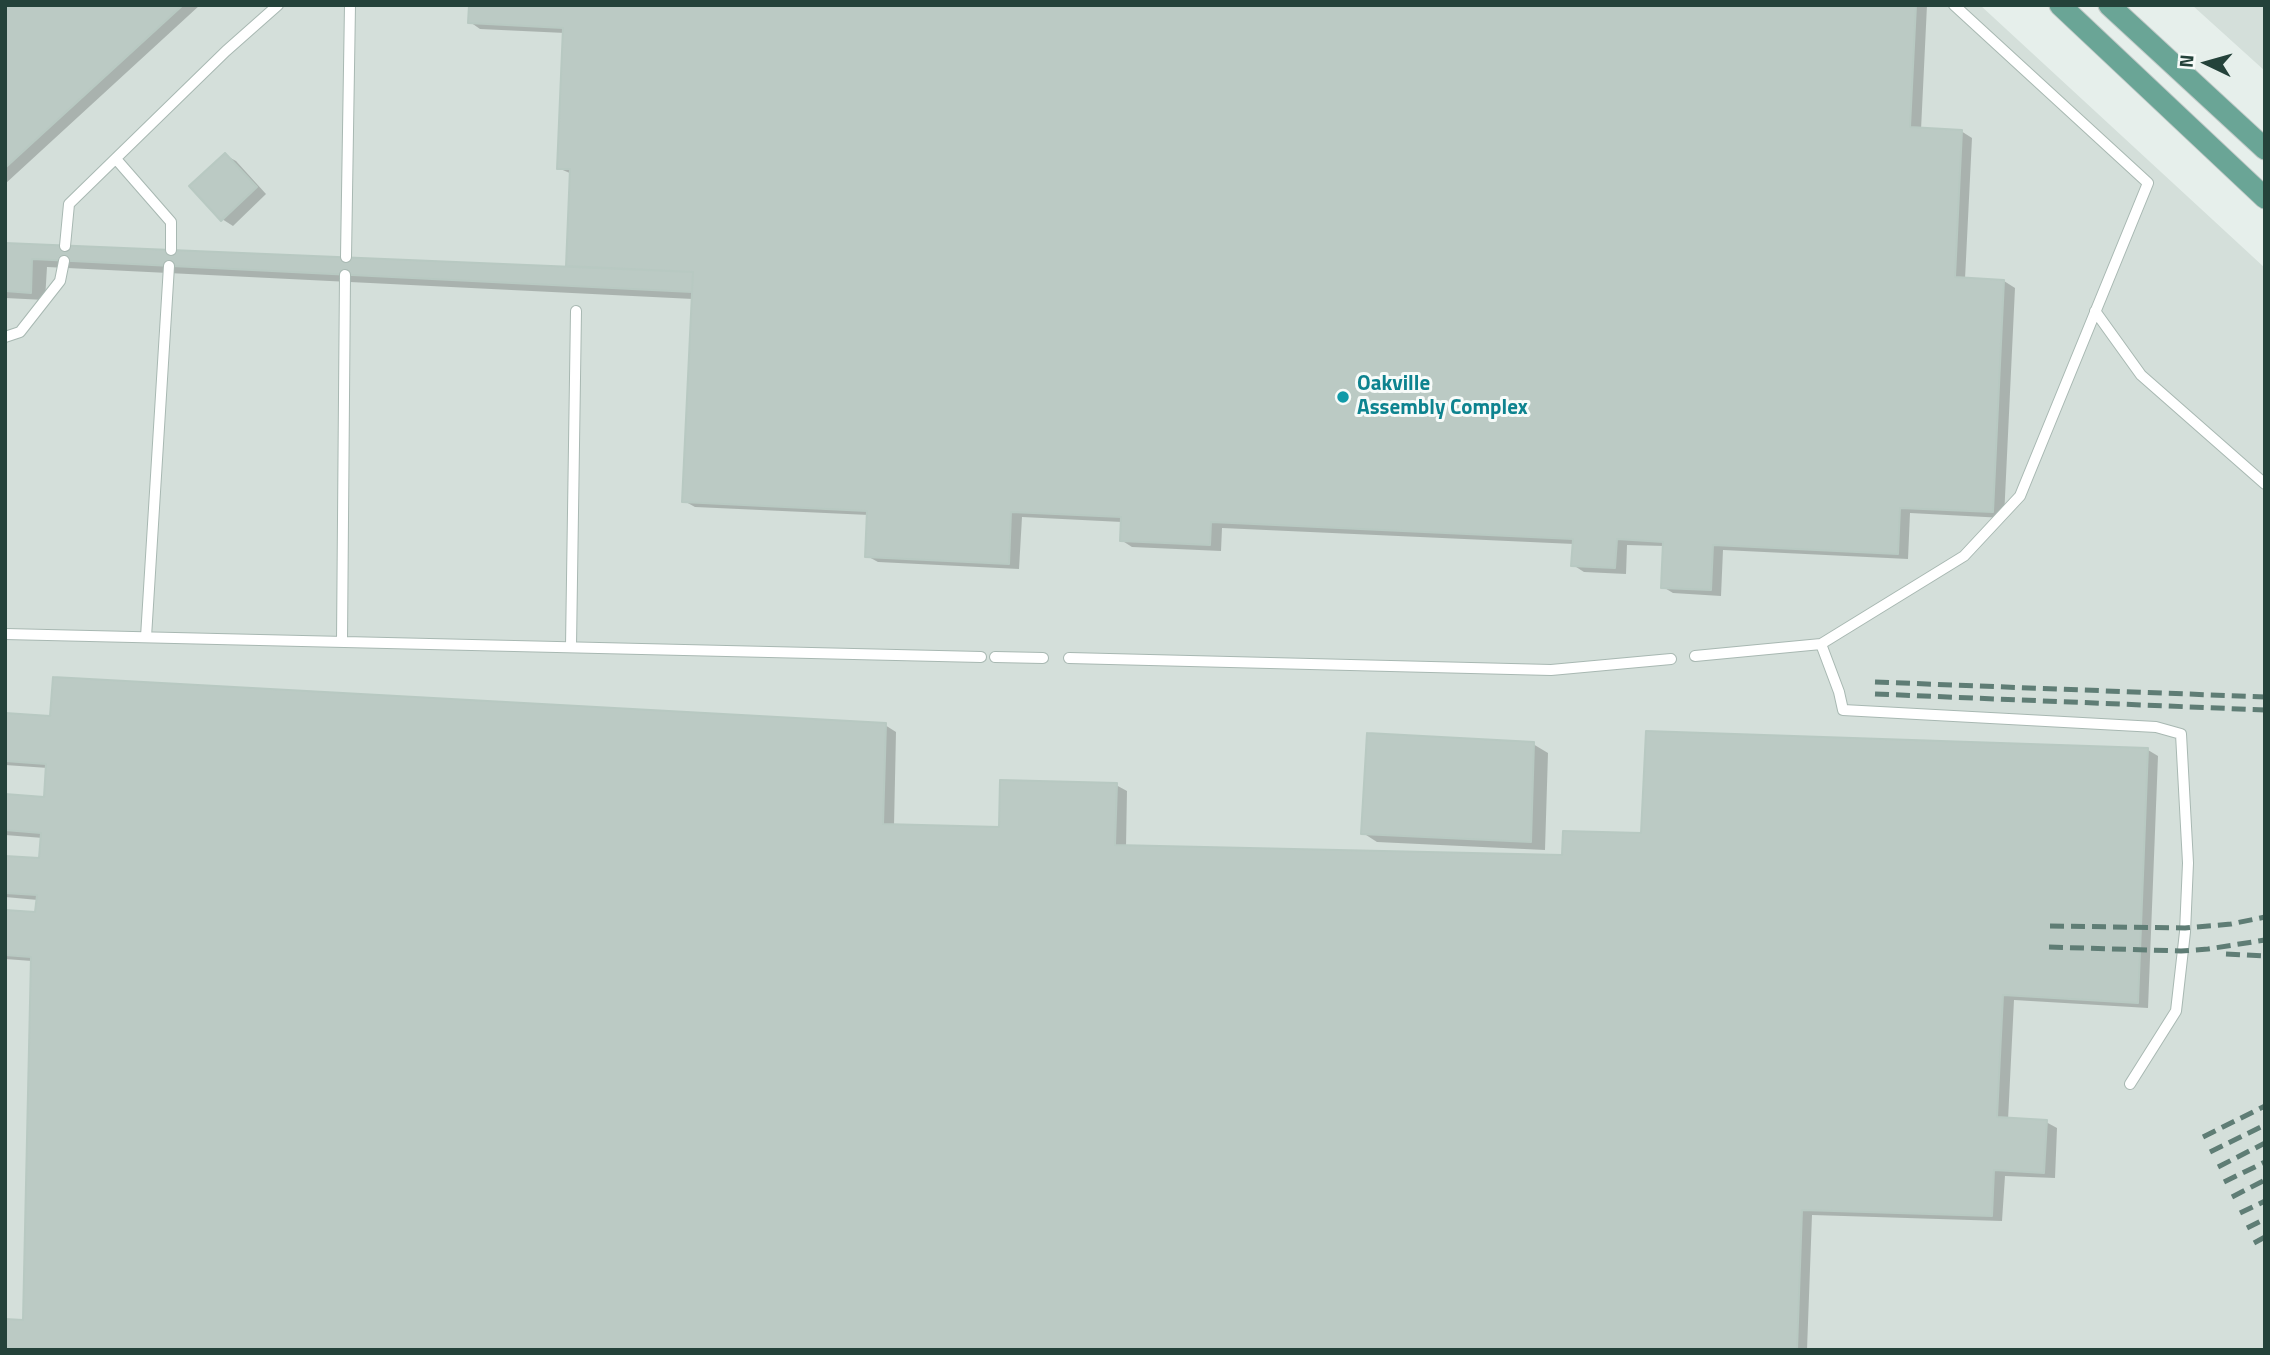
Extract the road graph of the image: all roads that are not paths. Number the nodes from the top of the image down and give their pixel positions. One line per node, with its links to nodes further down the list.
1 (278, 5): 7 (lane)
2 (350, 5): 11 (lane)
3 (1954, 5): 15 (lane)
4 (2060, 5): 8 (main road)
5 (2109, 5): 6 (main road)
6 (2265, 149)
7 (116, 159): 9 (lane); 10 (lane)
8 (2265, 198)
9 (65, 246)
10 (170, 250)
11 (346, 257)
12 (64, 261): 17 (lane)
13 (169, 266): 20 (lane)
14 (345, 275): 21 (lane)
15 (2095, 311): 18 (lane); 22 (lane)
16 (576, 312): 23 (lane)
17 (5, 337)
18 (2265, 484)
19 (5, 634): 20 (lane)
20 (146, 637): 21 (lane)
21 (342, 641): 23 (lane)
22 (1821, 644): 24 (lane); 30 (lane)
23 (571, 646): 25 (lane)
24 (1695, 656)
25 (981, 657)
26 (995, 657): 27 (lane)
27 (1043, 658)
28 (1069, 659): 29 (lane)
29 (1671, 659)
30 (2130, 1084)

